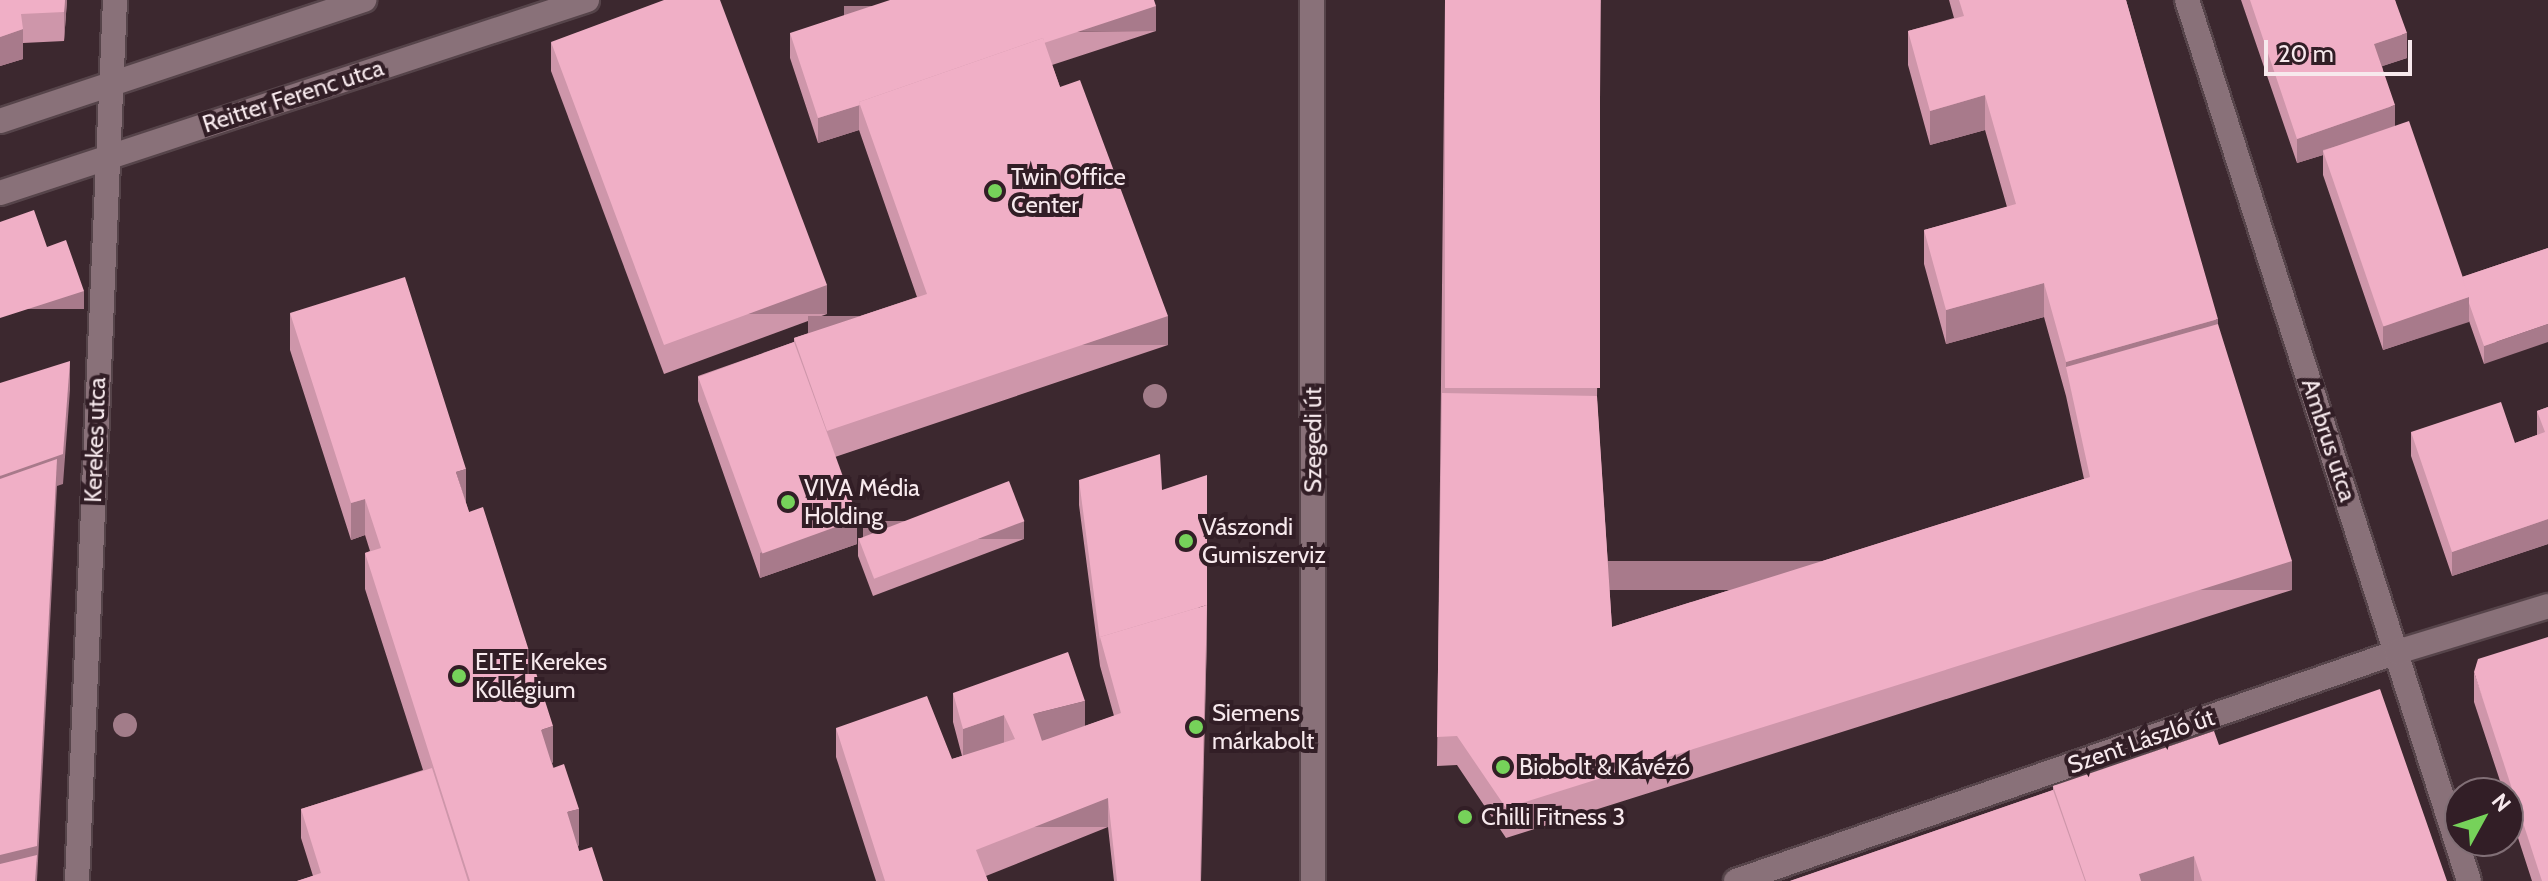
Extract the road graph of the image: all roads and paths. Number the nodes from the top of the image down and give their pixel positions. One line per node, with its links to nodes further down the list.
1 (115, 0): 6 (street, Kerekes utca)
2 (364, 0): 6 (street)
3 (587, 0): 8 (street, Reitter Ferenc utca)
4 (1312, 0): 13 (street, Szegedi út)
5 (2187, 0): 11 (street, Ambrus utca)
6 (110, 83): 7 (street); 8 (street, Kerekes utca)
7 (0, 121)
8 (106, 157): 9 (street, Reitter Ferenc utca); 12 (street, Kerekes utca)
9 (0, 193)
10 (2548, 606): 11 (street, Szent László út)
11 (2397, 652): 14 (street, Szent László út); 15 (street, Ambrus utca)
12 (77, 881)
13 (1313, 881)
14 (1736, 881)
15 (2469, 881)

